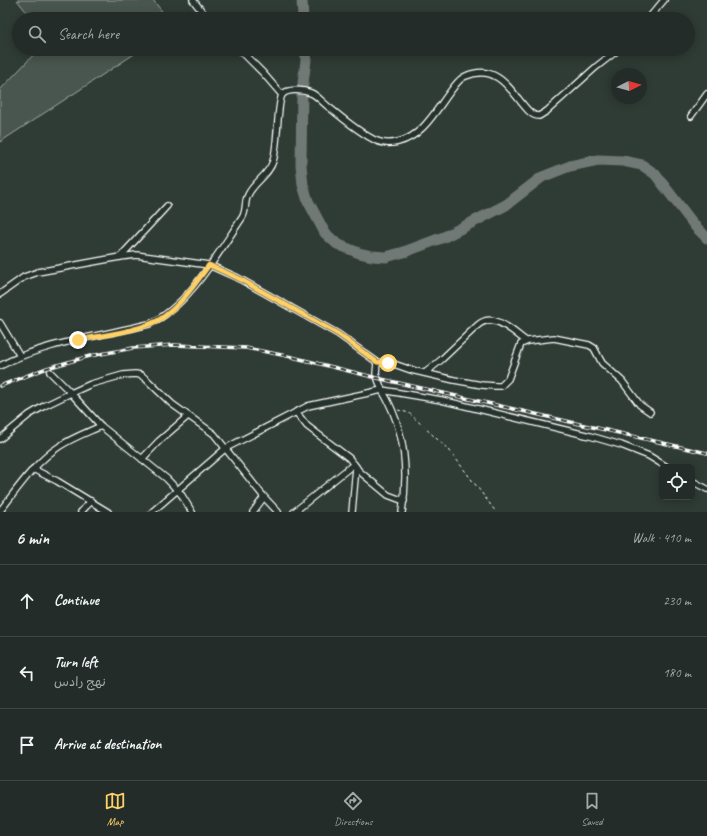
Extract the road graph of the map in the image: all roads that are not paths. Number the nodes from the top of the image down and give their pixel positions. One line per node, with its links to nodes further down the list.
1 (193, 0): 3 (street)
2 (664, 0): 4 (street)
3 (202, 12)
4 (654, 12)
5 (246, 56): 8 (street)
6 (610, 56): 8 (street)
7 (707, 94): 9 (street)
8 (282, 95): 12 (street)
9 (691, 116)
10 (166, 206): 11 (street)
11 (120, 257): 12 (street); 13 (street)
12 (209, 265): 16 (street); 17 (street)
13 (0, 294)
14 (0, 323): 16 (street)
15 (526, 341): 20 (street); 20 (street); 24 (street)
16 (20, 356): 18 (street)
17 (377, 362): 20 (street); 21 (street)
18 (0, 366)
19 (50, 372): 22 (street)
20 (425, 373)
21 (382, 390): 23 (street); 30 (street); 37 (street)
22 (71, 393): 25 (street); 26 (street); 27 (street)
23 (296, 412): 28 (street); 31 (street)
24 (650, 412)
25 (188, 416): 28 (street); 29 (street)
26 (101, 426): 29 (street); 32 (street)
27 (0, 439)
28 (226, 448): 35 (street); 36 (street)
29 (142, 459): 35 (street)
30 (663, 464)
31 (355, 465): 37 (street); 46 (street); 47 (street)
32 (33, 469): 38 (street); 39 (street)
33 (695, 483): 34 (street)
34 (707, 489)
35 (177, 490): 42 (street); 43 (street)
36 (264, 497): 44 (street); 45 (street)
37 (404, 500): 48 (street)
38 (91, 501): 40 (street); 41 (street)
39 (0, 511)
40 (81, 512)
41 (108, 512)
42 (152, 512)
43 (192, 512)
44 (253, 512)
45 (278, 512)
46 (294, 512)
47 (352, 512)
48 (402, 512)

